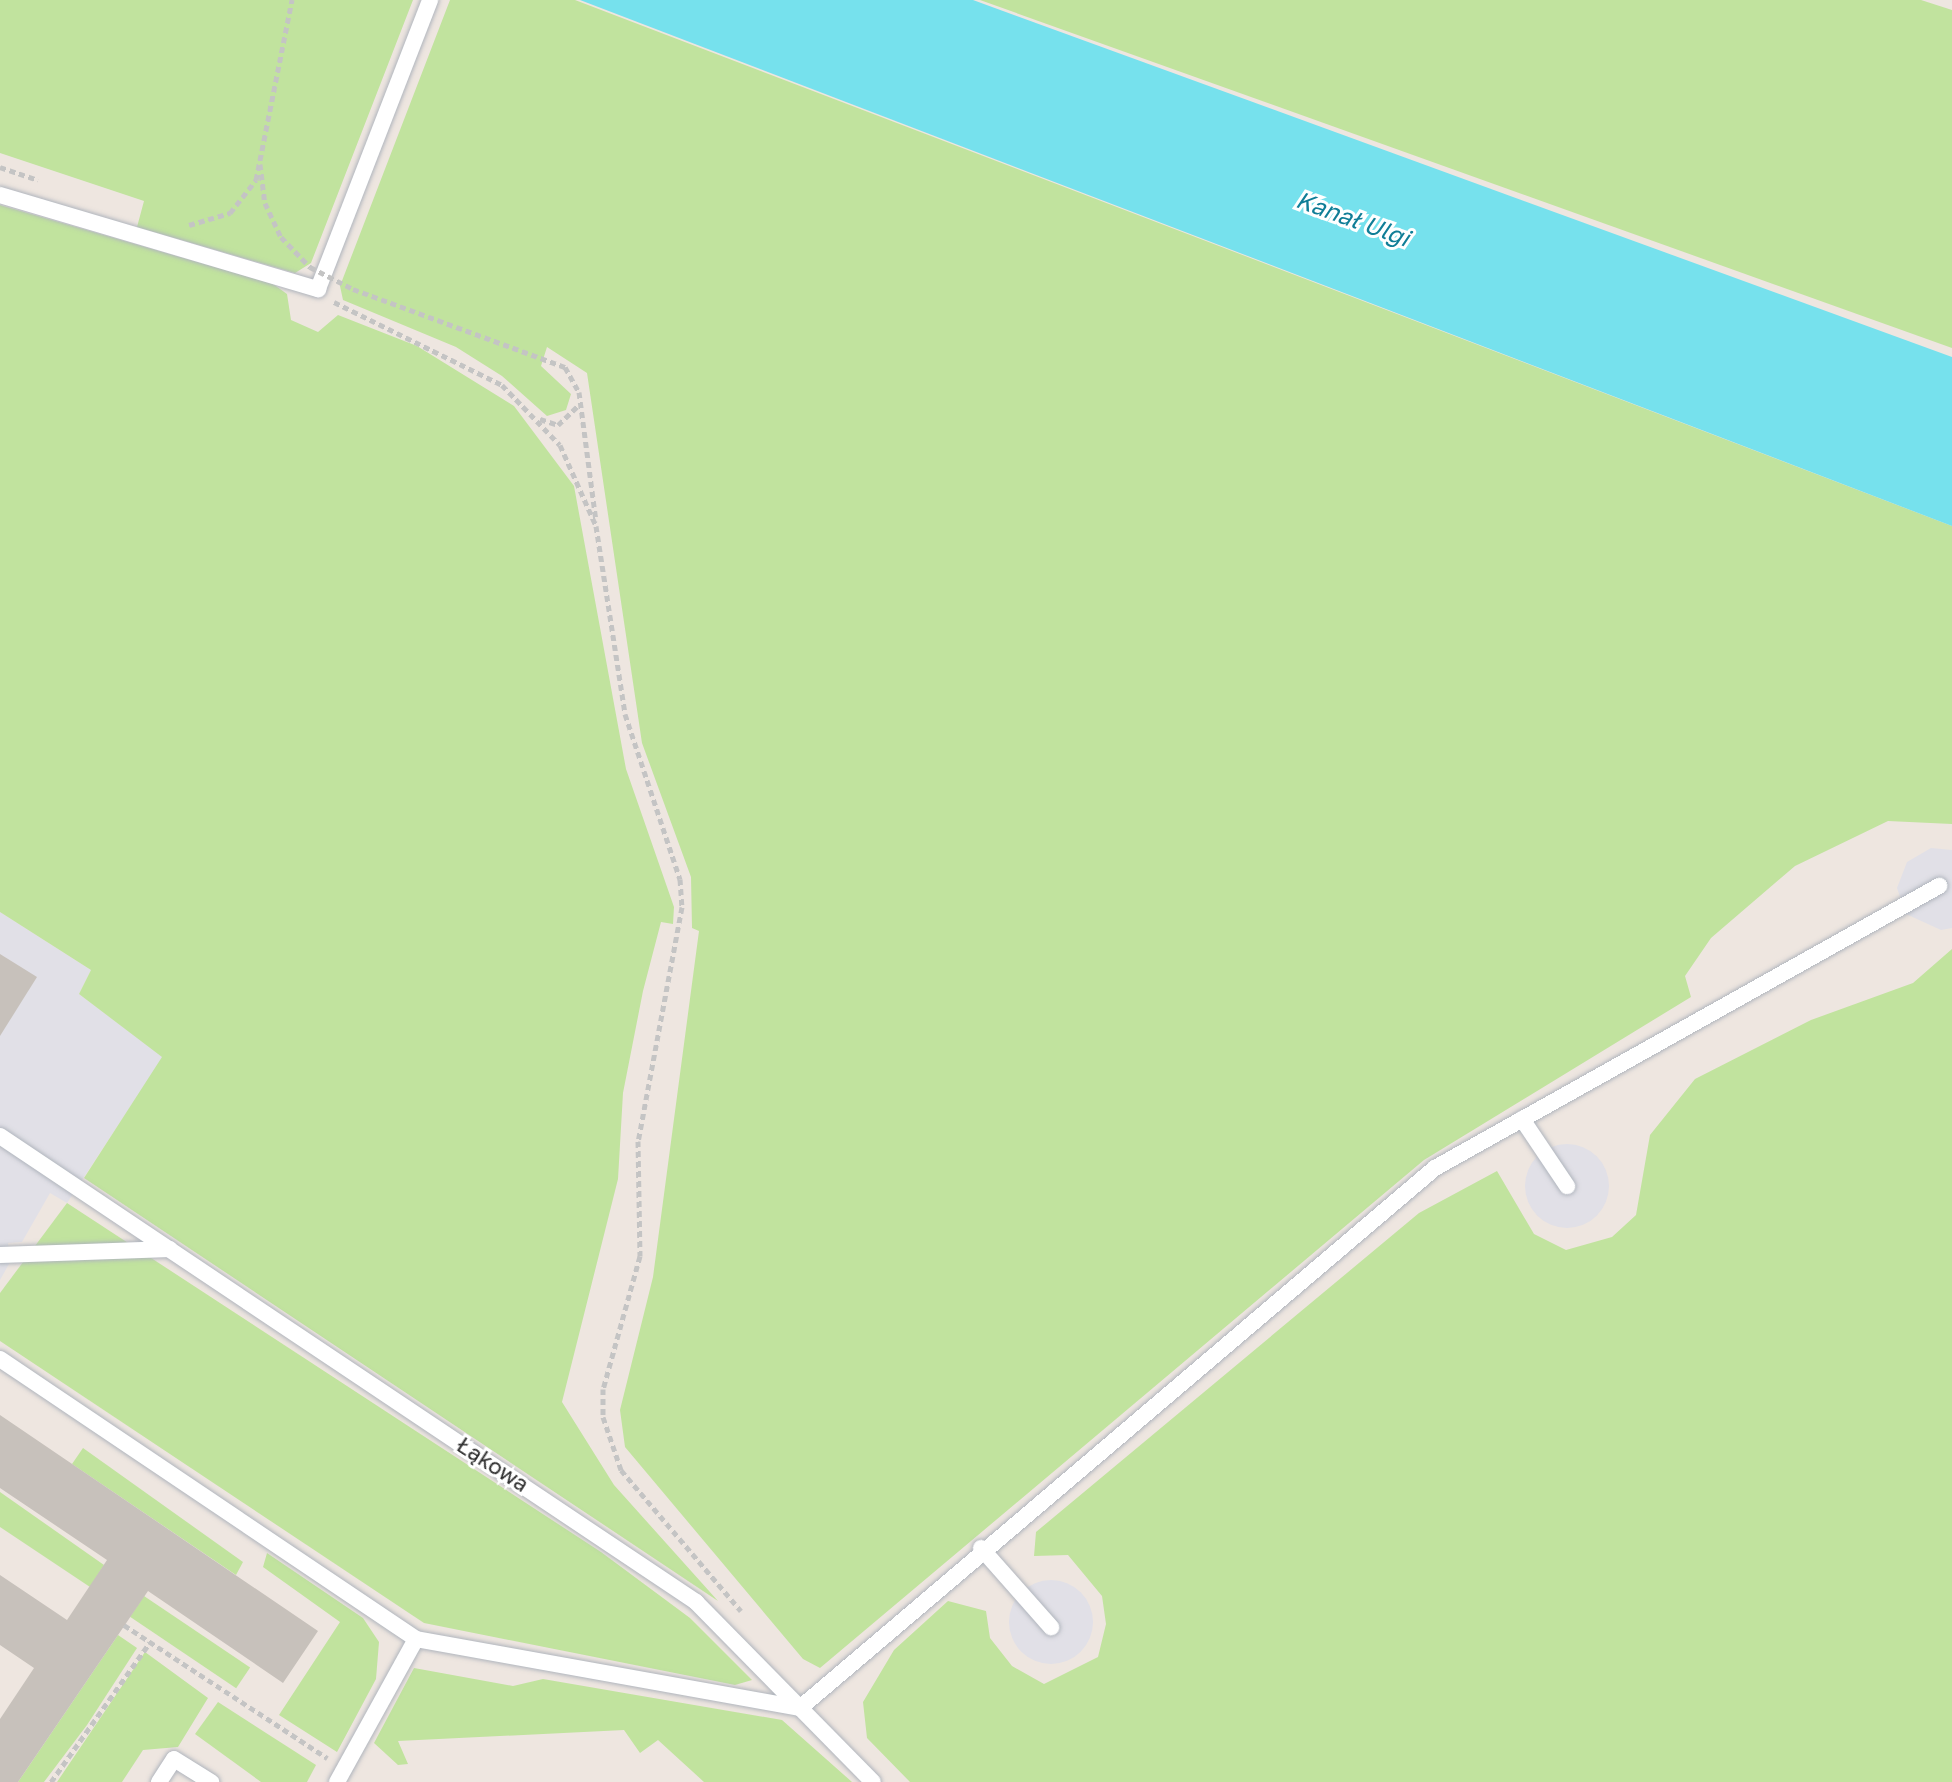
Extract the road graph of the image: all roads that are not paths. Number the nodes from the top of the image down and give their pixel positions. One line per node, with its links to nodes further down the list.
1 (430, 0): 2 (lane)
2 (0, 195)
3 (1939, 886): 4 (lane)
4 (1522, 1119): 6 (lane); 10 (lane)
5 (0, 1136): 7 (lane, Łąkowa)
6 (1567, 1186)
7 (170, 1249): 8 (lane); 13 (lane, Łąkowa)
8 (0, 1255)
9 (0, 1359): 12 (lane)
10 (981, 1548): 11 (lane); 13 (lane)
11 (1051, 1627)
12 (416, 1639): 13 (lane); 14 (lane)
13 (800, 1708): 17 (lane, Łąkowa)
14 (344, 1770)
15 (159, 1782): 16 (lane)
16 (211, 1782)
17 (873, 1782)

